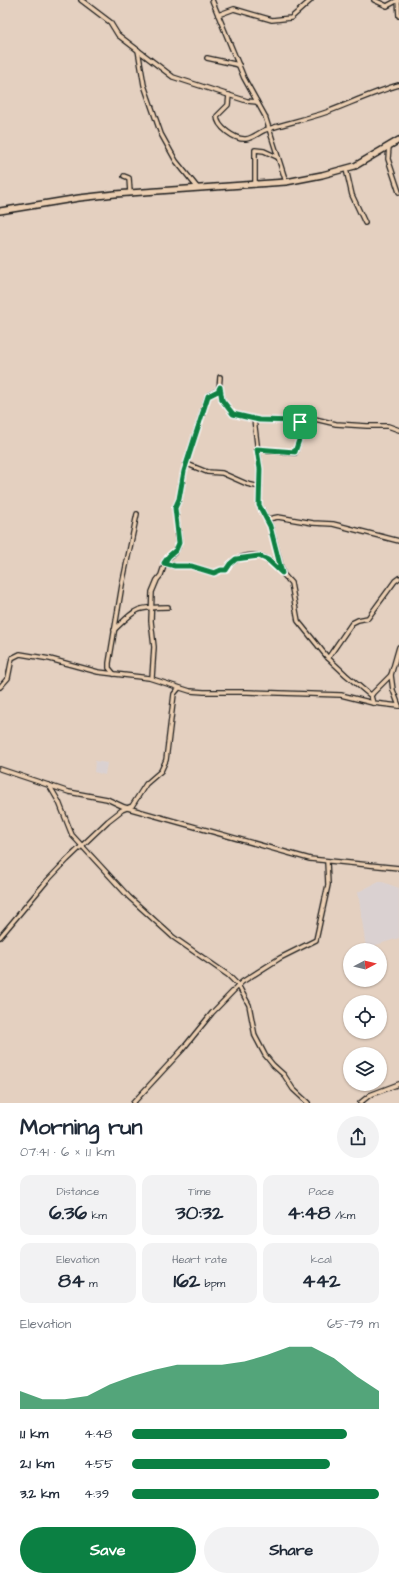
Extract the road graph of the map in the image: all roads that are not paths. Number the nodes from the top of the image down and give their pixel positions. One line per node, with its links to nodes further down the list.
1 (83, 0): 8 (street)
2 (212, 0): 6 (street)
3 (311, 0): 6 (street)
4 (374, 0): 5 (street)
5 (398, 0): 7 (street)
6 (218, 15): 10 (street)
7 (399, 16)
8 (138, 50): 12 (street); 24 (street)
9 (207, 58): 10 (street)
10 (239, 65): 13 (street)
11 (399, 85): 14 (street)
12 (229, 95): 13 (street); 14 (street)
13 (257, 102): 14 (street)
14 (270, 129): 17 (street)
15 (399, 140): 16 (street)
16 (388, 146): 18 (street); 19 (street)
17 (277, 157): 22 (street); 23 (street)
18 (346, 169): 22 (street); 28 (street)
19 (393, 174): 20 (street); 25 (street)
20 (399, 174)
21 (124, 176): 26 (street)
22 (286, 182): 23 (street)
23 (255, 185): 24 (street)
24 (197, 187): 26 (street)
25 (399, 192)
26 (130, 193): 27 (street)
27 (0, 211)
28 (365, 224)
29 (220, 377): 30 (street)
30 (220, 387): 31 (street); 35 (street)
31 (254, 419): 32 (street); 34 (street)
32 (304, 425): 33 (street); 34 (street)
33 (399, 430)
34 (257, 449): 36 (street)
35 (187, 464): 36 (street); 40 (street)
36 (260, 487): 38 (street)
37 (137, 514): 45 (street)
38 (268, 519): 39 (street); 41 (street)
39 (399, 541)
40 (164, 563): 41 (street); 43 (street)
41 (282, 573): 47 (street)
42 (399, 578): 47 (street)
43 (151, 607): 44 (street); 45 (street); 50 (street)
44 (168, 607)
45 (114, 631): 48 (street)
46 (399, 647): 49 (street)
47 (328, 658): 53 (street)
48 (114, 674): 50 (street); 51 (street)
49 (391, 675): 53 (street); 55 (street)
50 (152, 678): 52 (street)
51 (0, 688)
52 (180, 688): 54 (street); 58 (street)
53 (371, 696): 54 (street)
54 (373, 703): 55 (street)
55 (399, 706)
56 (0, 768): 57 (street)
57 (49, 785): 58 (street); 59 (street)
58 (127, 808): 59 (street); 60 (street)
59 (82, 845): 62 (street); 63 (street)
60 (327, 861): 61 (street); 63 (street)
61 (399, 868)
62 (0, 937)
63 (238, 985): 65 (street); 66 (street)
64 (399, 1084): 67 (street)
65 (133, 1103)
66 (308, 1103)
67 (360, 1103)

